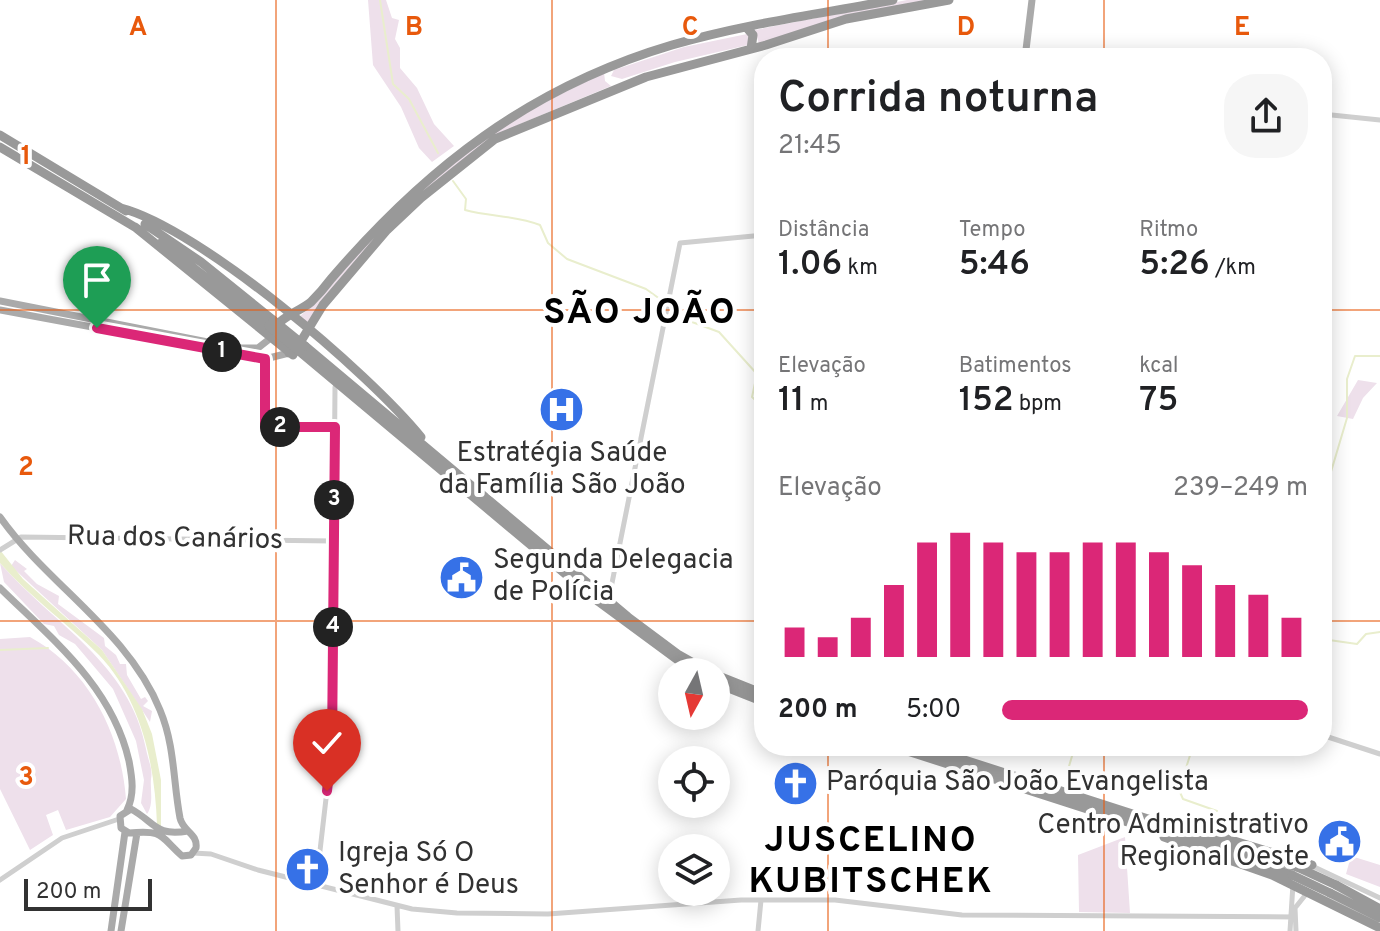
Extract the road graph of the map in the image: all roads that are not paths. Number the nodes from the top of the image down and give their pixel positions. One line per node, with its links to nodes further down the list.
1 (893, 0): 4 (highway)
2 (949, 0): 6 (highway)
3 (1033, 3): 7 (main road)
4 (747, 28): 8 (highway); 9 (highway)
5 (754, 48): 8 (highway)
6 (754, 48)
7 (1026, 48)
8 (751, 49): 10 (highway)
9 (610, 67): 10 (highway); 19 (highway)
10 (618, 87): 21 (highway)
11 (1332, 115): 12 (street)
12 (1380, 120)
13 (0, 135): 15 (highway)
14 (0, 147): 20 (highway)
15 (121, 208): 19 (highway); 20 (highway)
16 (754, 236): 32 (street)
17 (0, 301): 20 (main road)
18 (0, 310): 23 (main road)
19 (289, 315): 20 (highway); 21 (highway)
20 (271, 328): 22 (highway, bridge); 22 (highway)
21 (308, 329): 22 (highway); 26 (highway)
22 (298, 350): 23 (main road); 24 (highway); 26 (highway)
23 (265, 359): 25 (street)
24 (335, 387): 25 (street); 26 (highway)
25 (335, 427): 29 (street)
26 (435, 459): 32 (highway); 33 (highway)
27 (0, 517): 28 (main road)
28 (16, 539): 29 (street, Rua dos Canários); 30 (street); 49 (main road)
29 (333, 541): 61 (street)
30 (2, 549)
31 (0, 588): 43 (main road)
32 (608, 601): 34 (highway)
33 (674, 658)
34 (684, 658)
35 (730, 681): 37 (highway)
36 (730, 689): 38 (highway)
37 (754, 690)
38 (754, 698)
39 (1332, 738): 40 (street)
40 (1380, 754)
41 (925, 756): 46 (highway)
42 (950, 756): 46 (highway)
43 (127, 810): 44 (main road); 48 (main road)
44 (119, 819): 45 (street); 47 (main road)
45 (108, 825): 47 (street); 59 (street)
46 (1156, 826): 56 (highway); 58 (highway)
47 (123, 830): 48 (main road); 71 (main road)
48 (144, 830): 50 (main road); 72 (main road)
49 (188, 831): 51 (main road); 52 (main road)
50 (164, 834): 51 (main road); 53 (main road)
51 (179, 834): 53 (main road)
52 (197, 843): 54 (main road); 55 (street)
53 (175, 845): 54 (main road)
54 (193, 853): 55 (street)
55 (211, 854): 61 (street)
56 (1312, 865): 57 (street); 58 (street)
57 (1323, 869): 60 (street); 62 (street)
58 (1294, 876): 62 (highway, bridge); 63 (highway); 68 (street)
59 (0, 880)
60 (1326, 881): 62 (street); 63 (street)
61 (316, 885): 66 (street)
62 (1336, 885): 64 (street); 67 (highway); 69 (highway)
63 (1309, 892): 68 (street); 70 (highway)
64 (1380, 898)
65 (761, 900): 66 (street); 68 (street); 74 (street)
66 (397, 906): 73 (street)
67 (1380, 909)
68 (1293, 917): 75 (street)
69 (1380, 918)
70 (1380, 928)
71 (111, 931)
72 (121, 931)
73 (398, 931)
74 (758, 931)
75 (1293, 931)

